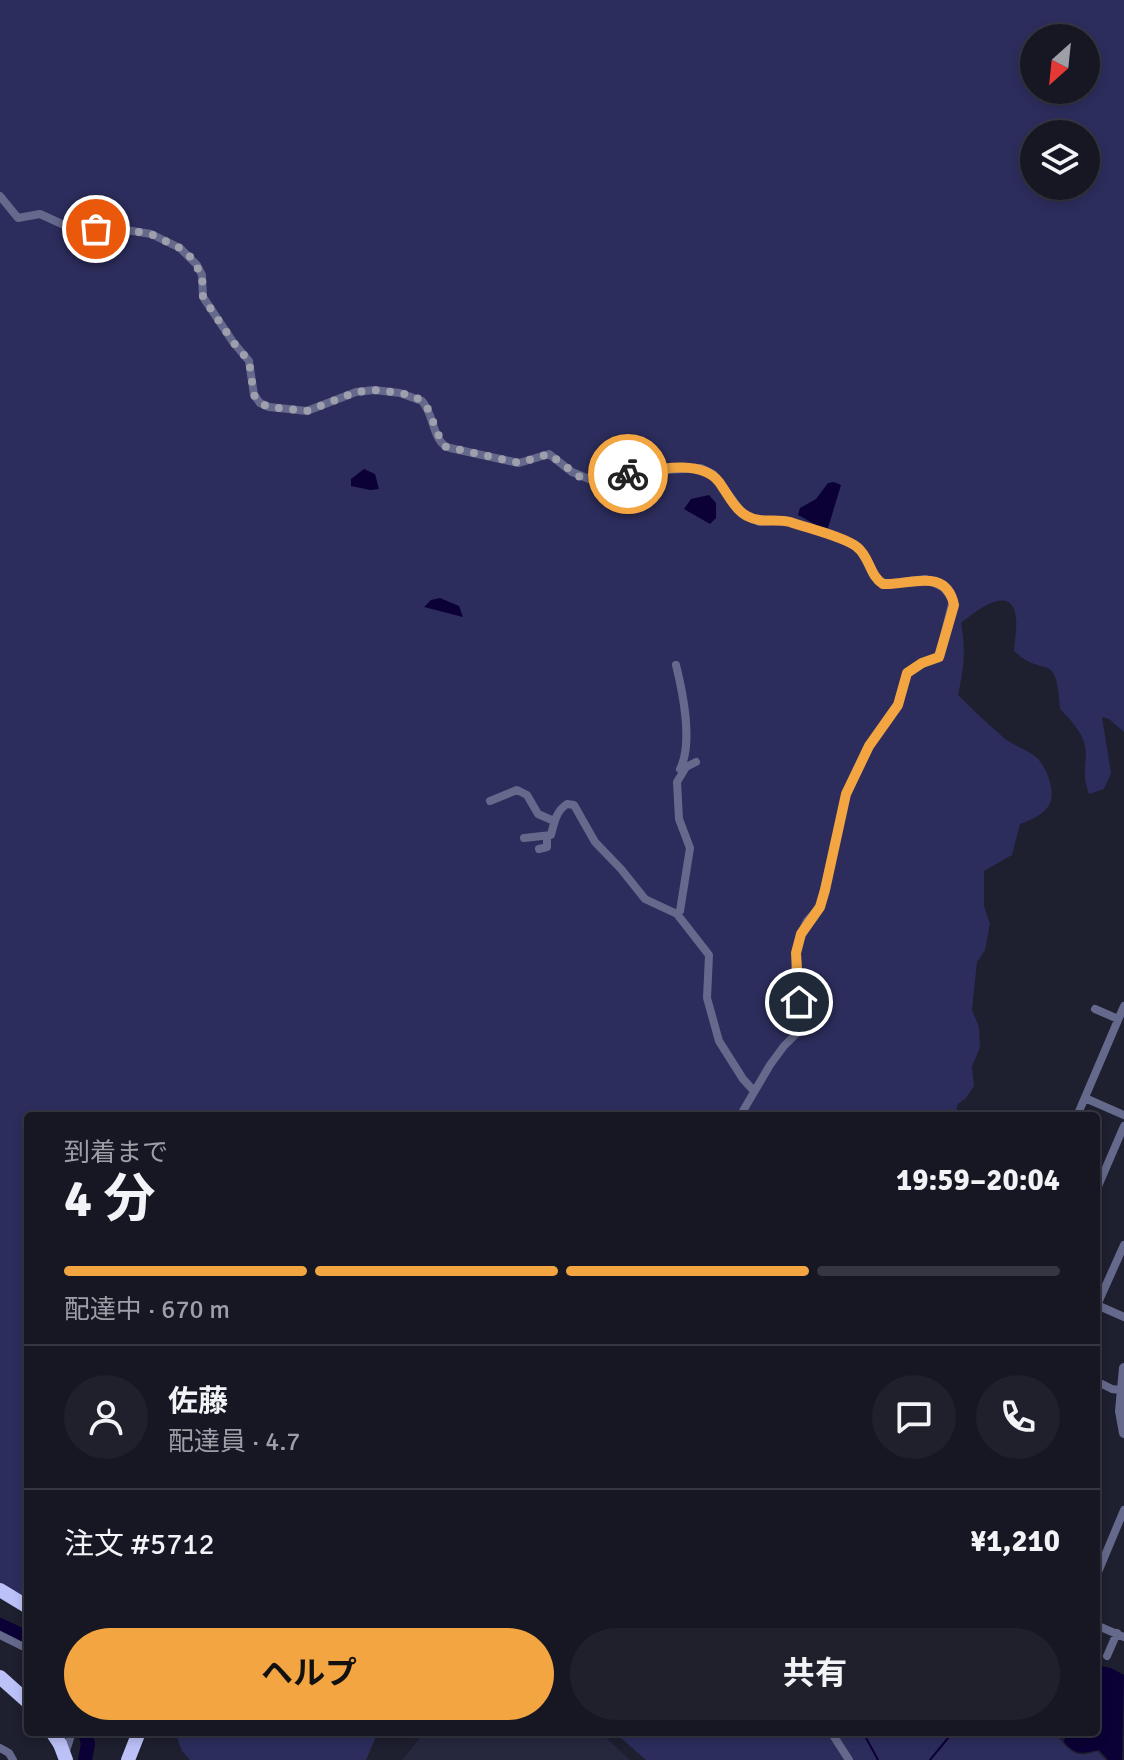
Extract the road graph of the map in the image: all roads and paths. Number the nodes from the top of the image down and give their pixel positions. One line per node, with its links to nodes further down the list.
1 (0, 196): 16 (street)
2 (676, 665): 4 (street)
3 (696, 762): 4 (street)
4 (677, 782): 11 (street)
5 (490, 801): 7 (street)
6 (542, 819): 7 (street)
7 (554, 823): 8 (street); 11 (street)
8 (547, 836): 9 (street); 10 (street)
9 (524, 838)
10 (539, 849)
11 (677, 914): 17 (street)
12 (1124, 1006): 14 (street)
13 (1095, 1009): 14 (street)
14 (1118, 1019): 20 (street)
15 (788, 1024): 16 (street)
16 (796, 1033): 19 (street)
17 (743, 1079): 18 (street); 19 (street)
18 (734, 1085)
19 (753, 1090): 21 (street)
20 (1085, 1098): 22 (street); 23 (street)
21 (742, 1112)
22 (1079, 1112)
23 (1124, 1115)
24 (1124, 1126): 25 (street)
25 (1100, 1182)
26 (1124, 1245): 27 (street)
27 (1100, 1298)
28 (1100, 1308): 29 (street)
29 (1124, 1317)
30 (1124, 1368): 32 (street)
31 (1100, 1383): 32 (street)
32 (1120, 1390): 33 (street)
33 (1124, 1433)
34 (1124, 1510): 35 (street)
35 (1100, 1567)
36 (0, 1590): 37 (highway)
37 (24, 1605)
38 (1124, 1624): 41 (street)
39 (1100, 1627): 41 (street)
40 (0, 1635): 42 (street)
41 (1120, 1635): 43 (street)
42 (24, 1647)
43 (1107, 1656)
44 (0, 1677): 45 (highway)
45 (24, 1698)
46 (71, 1736): 52 (street)
47 (137, 1736): 53 (highway)
48 (834, 1736): 54 (street)
49 (56, 1738): 52 (highway, bridge)
50 (0, 1748): 51 (street)
51 (13, 1760)
52 (64, 1760)
53 (128, 1760)
54 (849, 1760)

